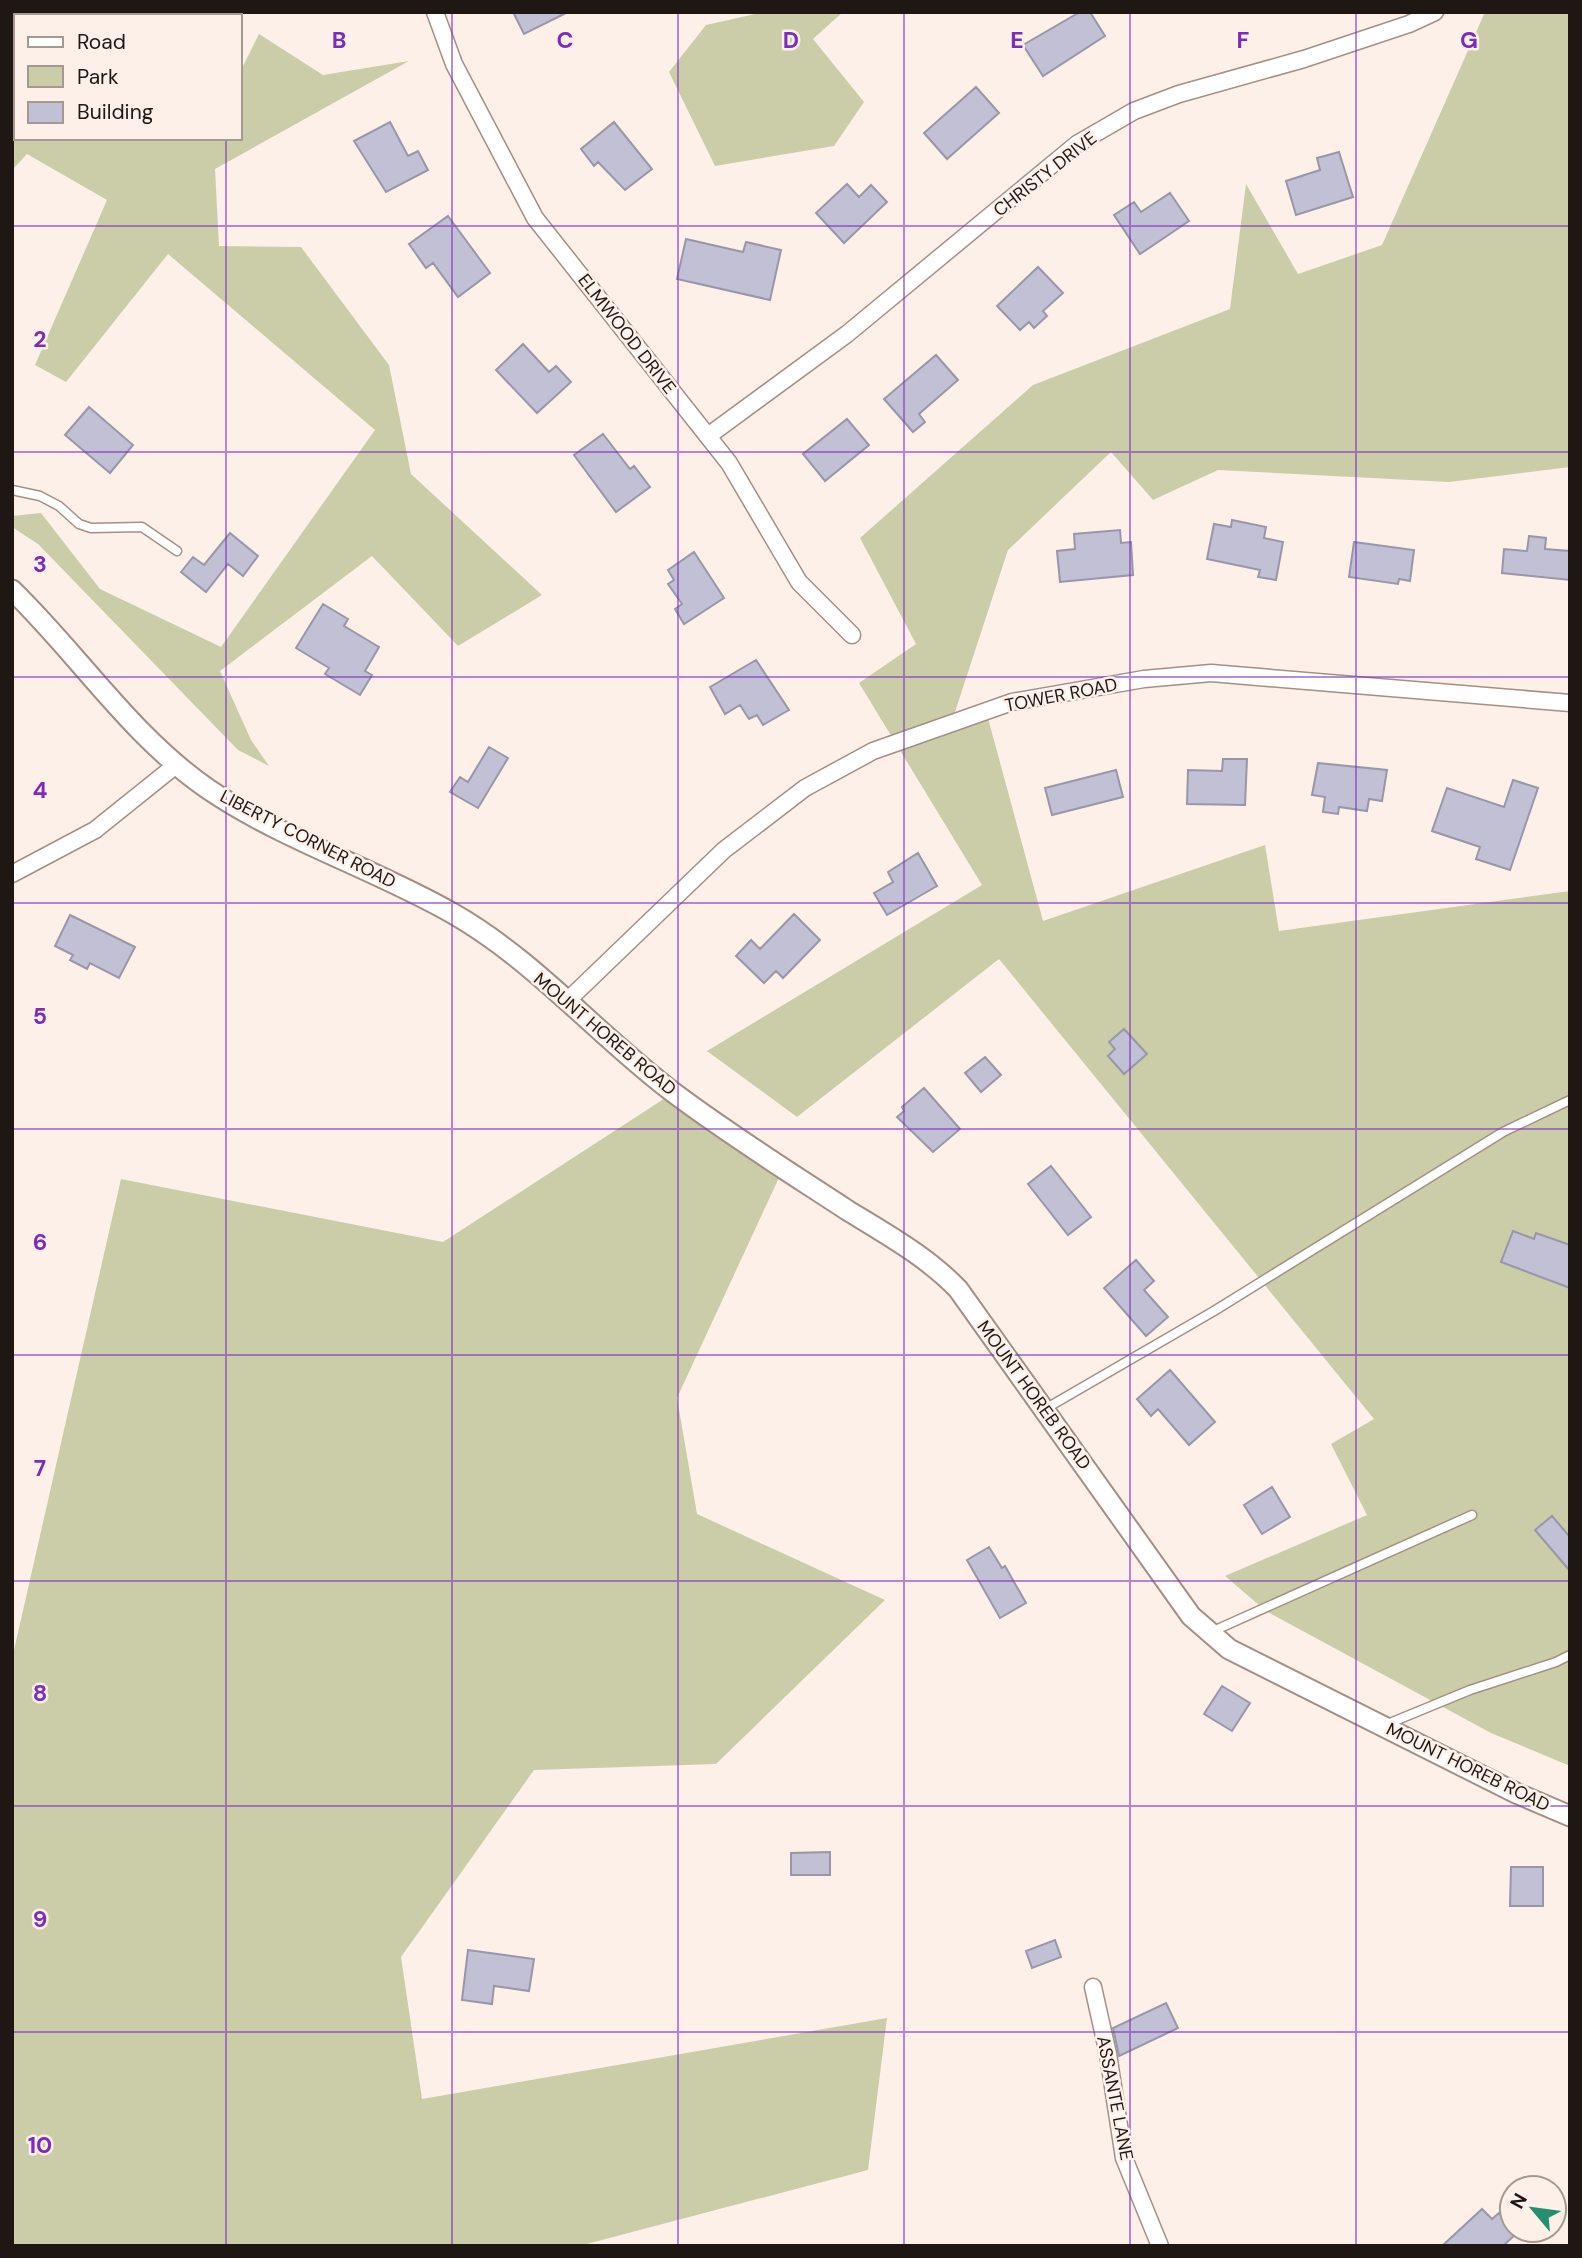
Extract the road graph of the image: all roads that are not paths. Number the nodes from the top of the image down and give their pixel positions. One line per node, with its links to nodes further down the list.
1 (435, 12): 3 (street, ELMWOOD DRIVE)
2 (1436, 12): 3 (street, CHRISTY DRIVE)
3 (708, 436): 7 (street, ELMWOOD DRIVE)
4 (12, 490): 5 (lane)
5 (177, 551)
6 (12, 590): 9 (street, LIBERTY CORNER ROAD)
7 (852, 635)
8 (1570, 703): 12 (street, TOWER ROAD)
9 (176, 765): 10 (street); 11 (street, LIBERTY CORNER ROAD)
10 (12, 874)
11 (503, 947): 12 (street, MOUNT HOREB ROAD)
12 (566, 1002): 14 (street, MOUNT HOREB ROAD)
13 (1570, 1100): 14 (lane)
14 (1045, 1409): 16 (street, MOUNT HOREB ROAD)
15 (1472, 1515): 16 (lane)
16 (1208, 1633): 18 (street, MOUNT HOREB ROAD)
17 (1570, 1655): 18 (lane)
18 (1382, 1726): 19 (street, MOUNT HOREB ROAD)
19 (1570, 1816)
20 (1093, 1987): 21 (street, ASSANTE LANE)
21 (1160, 2246)

